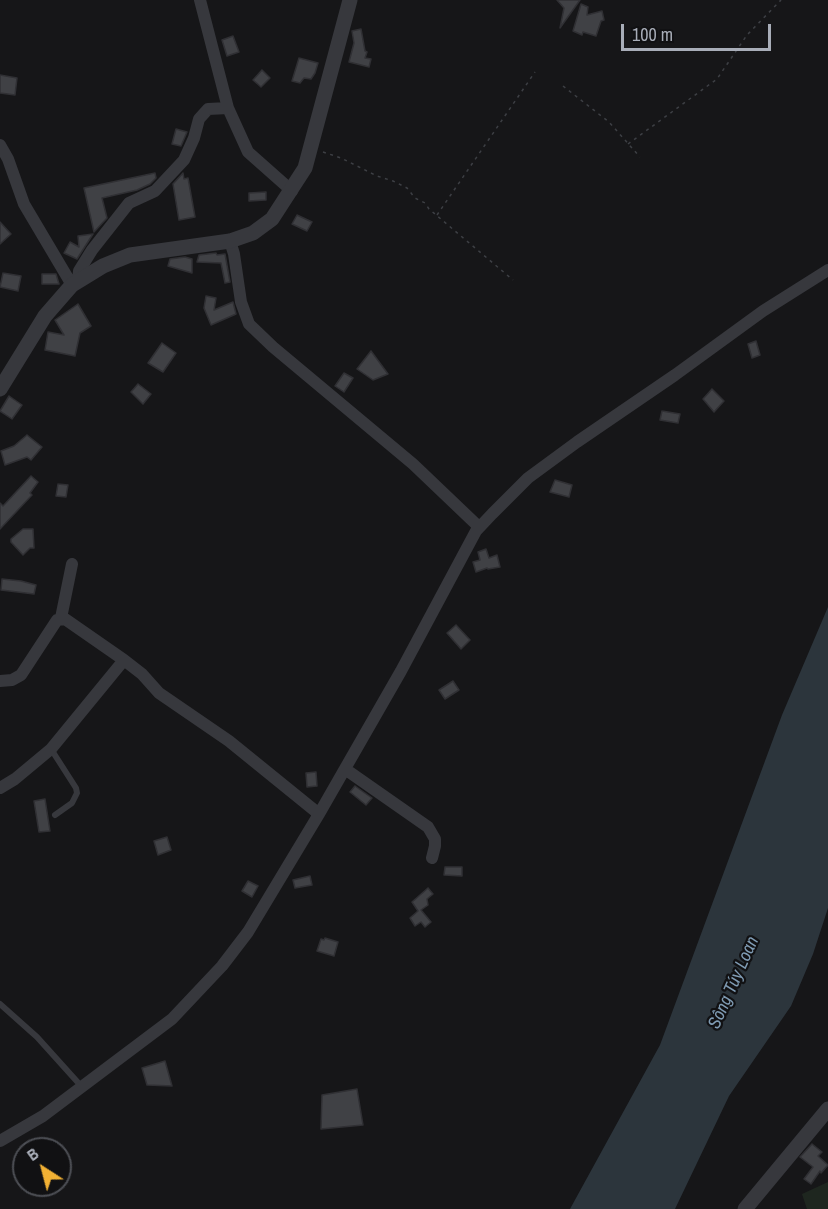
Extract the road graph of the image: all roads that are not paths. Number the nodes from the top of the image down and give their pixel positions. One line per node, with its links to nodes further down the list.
1 (200, 0): 3 (street)
2 (350, 0): 5 (street)
3 (228, 108): 5 (street); 8 (street)
4 (0, 145): 8 (street)
5 (292, 191): 6 (street)
6 (230, 241): 8 (street); 10 (street)
7 (828, 270): 10 (street)
8 (75, 283): 9 (street)
9 (0, 389)
10 (479, 527): 16 (street)
11 (72, 564): 12 (street)
12 (62, 618): 13 (street); 14 (street)
13 (124, 660): 15 (street); 18 (street)
14 (0, 681)
15 (51, 748): 17 (street); 19 (lane)
16 (345, 769): 18 (street); 20 (street)
17 (0, 788)
18 (319, 813): 22 (street)
19 (55, 814)
20 (432, 858)
21 (0, 1004): 22 (lane)
22 (82, 1087): 24 (street)
23 (828, 1109): 25 (street)
24 (0, 1141)
25 (745, 1209)

